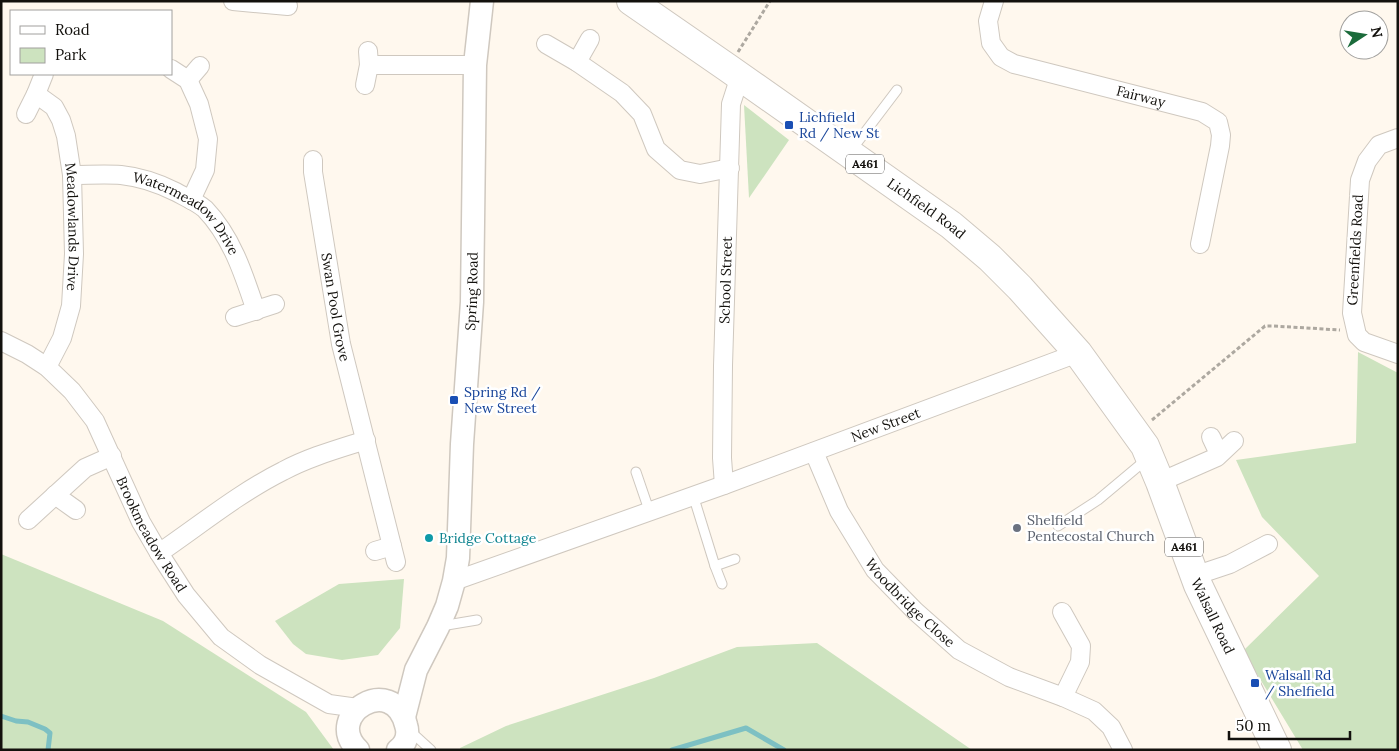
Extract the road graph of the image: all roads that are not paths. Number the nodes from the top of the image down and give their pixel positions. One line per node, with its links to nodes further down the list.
1 (233, 1): 5 (street)
2 (482, 1): 10 (street, Spring Road)
3 (631, 1): 13 (highway, Lichfield Road / A461)
4 (994, 1): 26 (street, Fairway)
5 (261, 2): 6 (street)
6 (288, 6)
7 (590, 39): 9 (street)
8 (546, 44): 9 (street)
9 (578, 62): 23 (street)
10 (475, 65): 16 (street); 56 (street, Spring Road)
11 (200, 66): 15 (street)
12 (172, 70): 15 (street)
13 (734, 72): 21 (highway, Lichfield Road / A461); 23 (street, School Street)
14 (44, 75): 18 (street)
15 (188, 80): 25 (street)
16 (365, 85)
17 (897, 90): 21 (lane)
18 (36, 94): 19 (street); 24 (street, Meadowlands Drive)
19 (26, 114)
20 (1398, 138): 32 (street, Greenfields Road)
21 (849, 153): 31 (highway, Lichfield Road / A461)
22 (308, 168): 35 (street, Swan Pool Grove)
23 (730, 168): 43 (street, School Street)
24 (72, 175): 25 (street, Watermeadow Drive); 33 (street, Meadowlands Drive)
25 (191, 200): 28 (street, Watermeadow Drive)
26 (1200, 244)
27 (275, 304): 28 (street)
28 (256, 311): 29 (street)
29 (235, 317)
30 (1, 342): 33 (street, Brookmeadow Road)
31 (1078, 353): 37 (street, New Street); 40 (highway, Walsall Road / A461)
32 (1398, 354)
33 (47, 368): 39 (street, Brookmeadow Road)
34 (1211, 437): 38 (street)
35 (366, 440): 51 (street); 52 (street, Swan Pool Grove)
36 (1234, 441): 38 (street)
37 (814, 452): 43 (street, New Street); 62 (street, Woodbridge Close)
38 (1219, 454): 42 (street)
39 (112, 456): 45 (street); 51 (street, Brookmeadow Road)
40 (1149, 457): 42 (highway, Walsall Road / A461); 49 (lane)
41 (636, 472): 47 (lane)
42 (1160, 482): 55 (highway, Walsall Road / A461)
43 (724, 485): 44 (street, New Street)
44 (693, 495): 47 (street, New Street); 54 (lane)
45 (55, 496): 46 (street); 48 (street)
46 (76, 510)
47 (649, 510): 56 (street, New Street)
48 (28, 520)
49 (1058, 526)
50 (1268, 544): 55 (street)
51 (159, 553): 63 (street, Brookmeadow Road)
52 (388, 553)
53 (736, 559): 54 (lane)
54 (715, 566): 57 (lane)
55 (1194, 576): 70 (highway, Walsall Road / A461)
56 (454, 580): 60 (street, Spring Road)
57 (722, 584)
58 (1062, 612): 62 (street)
59 (477, 620): 60 (lane)
60 (438, 626): 61 (street, Spring Road)
61 (416, 670): 64 (street); 65 (street)
62 (1063, 698): 69 (street, Woodbridge Close)
63 (329, 704): 64 (street, Brookmeadow Road); 66 (street, Brookmeadow Road)
64 (366, 704): 65 (street); 66 (street)
65 (406, 723): 67 (street); 68 (lane)
66 (353, 745)
67 (398, 750)
68 (431, 750)
69 (1123, 750)
70 (1277, 750)

